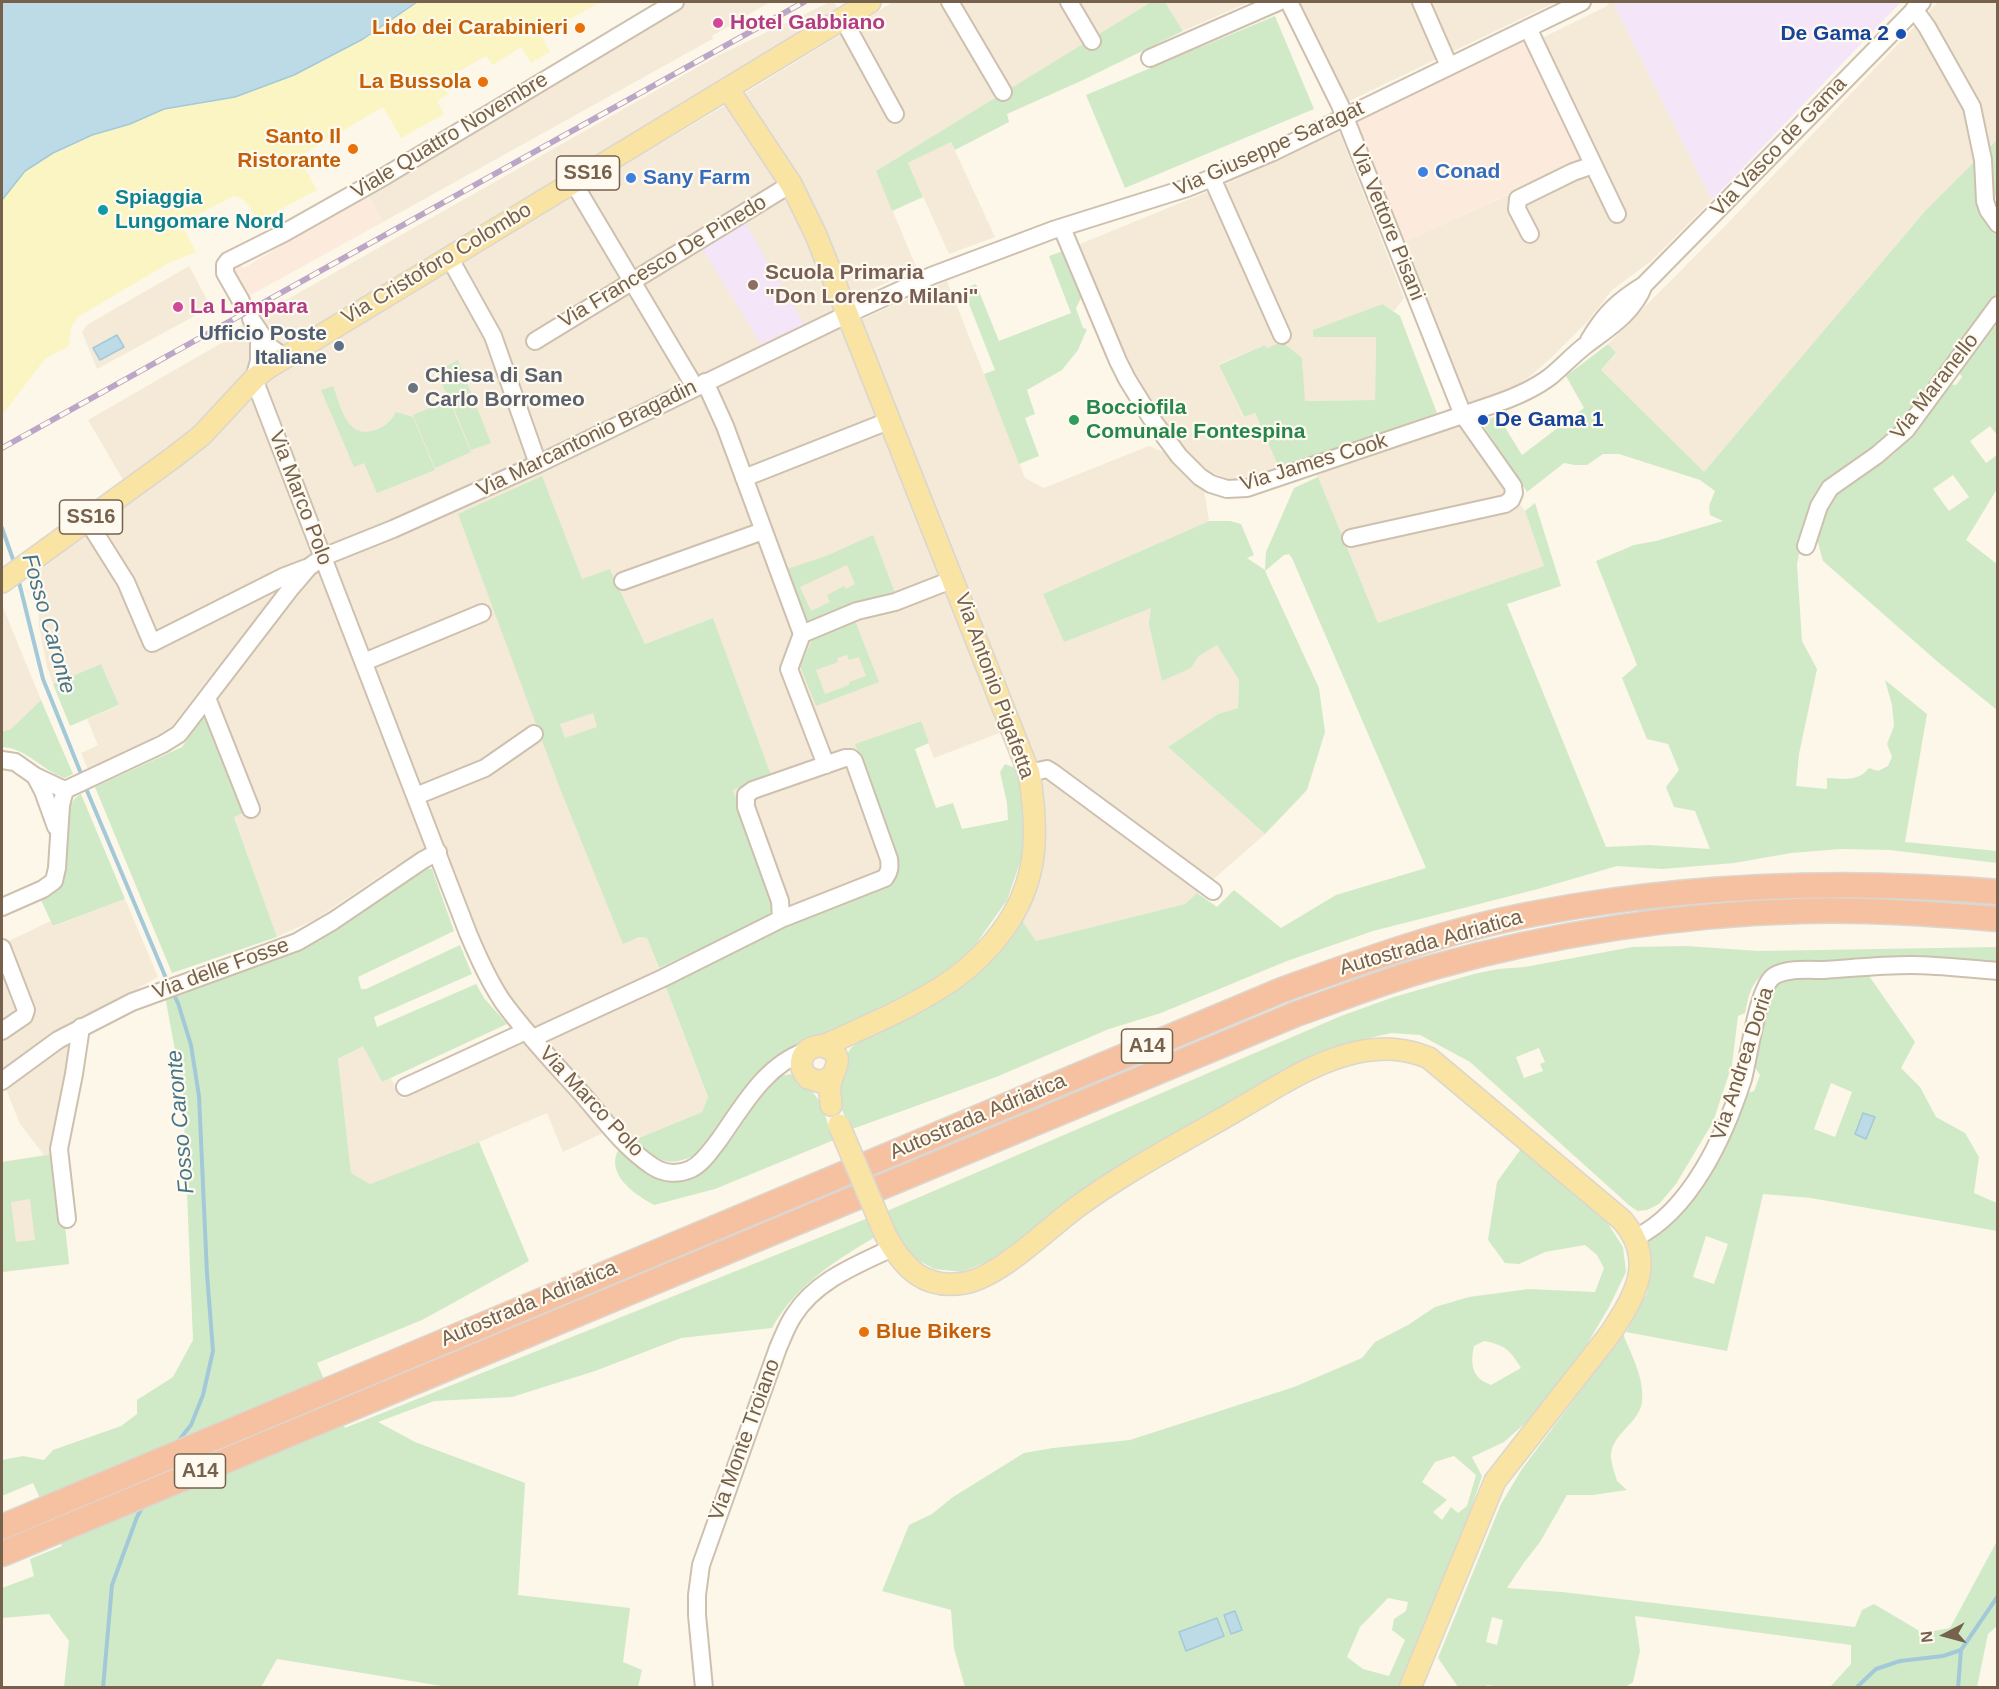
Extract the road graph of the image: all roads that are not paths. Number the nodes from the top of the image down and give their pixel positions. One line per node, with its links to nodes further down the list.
1 (675, 2): 29 (street, Viale Quattro Novembre)
2 (870, 2): 10 (main road, Via Cristoforo Colombo / SS16)
3 (950, 2): 16 (street)
4 (1069, 2): 12 (street)
5 (1278, 2): 13 (street)
6 (1289, 2): 18 (street, Via Vettore Pisani)
7 (1421, 2): 14 (street)
8 (1582, 2): 11 (street, Via Giuseppe Saragat)
9 (1918, 5): 24 (street, Via Vasco de Gama); 37 (street, Via Vasco de Gama)
10 (843, 19): 15 (main road, Via Cristoforo Colombo / SS16); 17 (street)
11 (1528, 28): 14 (street, Via Giuseppe Saragat); 19 (street)
12 (1092, 41)
13 (1150, 58)
14 (1449, 66): 18 (street, Via Giuseppe Saragat)
15 (728, 88): 21 (main road, Via Cristoforo Colombo / SS16); 22 (main road, Via Antonio Pigafetta)
16 (1003, 92)
17 (895, 114)
18 (1345, 117): 20 (street, Via Giuseppe Saragat); 37 (street, Via Vettore Pisani)
19 (1593, 165): 23 (street); 26 (street)
20 (1212, 178): 25 (street, Via Giuseppe Saragat); 32 (street)
21 (573, 182): 27 (main road, Via Cristoforo Colombo / SS16); 28 (street)
22 (791, 184): 28 (street, Via Francesco De Pinedo); 31 (main road, Via Antonio Pigafetta)
23 (1617, 214)
24 (1998, 224)
25 (1062, 228): 31 (street, Via Giuseppe Saragat); 37 (street, Via James Cook)
26 (1530, 234)
27 (449, 257): 34 (main road, Via Cristoforo Colombo / SS16); 39 (street)
28 (632, 281): 33 (street, Via Francesco De Pinedo); 36 (street)
29 (241, 301)
30 (1998, 305): 44 (street, Via Maranello)
31 (848, 314): 36 (street, Via Marcantonio Bragadin); 38 (main road, Via Antonio Pigafetta)
32 (1282, 335)
33 (535, 341)
34 (284, 357): 35 (main road, Via Cristoforo Colombo / SS16); 35 (street)
35 (254, 378): 41 (main road, Via Cristoforo Colombo / SS16); 45 (street, Via Marco Polo)
36 (700, 385): 39 (street, Via Marcantonio Bragadin); 40 (street)
37 (1463, 415): 43 (street, Via Vettore Pisani)
38 (891, 420): 40 (street); 47 (main road, Via Antonio Pigafetta)
39 (538, 464): 45 (street, Via Marcantonio Bragadin)
40 (744, 478): 42 (street)
41 (87, 520): 46 (street); 49 (main road, Via Cristoforo Colombo / SS16)
42 (763, 531): 48 (street); 51 (street)
43 (1351, 538)
44 (1806, 546)
45 (323, 557): 46 (street, Via Marcantonio Bragadin); 52 (street, Via Marco Polo)
46 (309, 567): 53 (street)
47 (954, 579): 51 (street, Via Antonio Pigafetta); 57 (main road, Via Antonio Pigafetta)
48 (623, 581)
49 (2, 582)
50 (482, 613): 52 (street)
51 (802, 634): 56 (street)
52 (364, 662): 60 (street, Via Marco Polo)
53 (207, 698): 59 (street); 61 (street)
54 (534, 734): 60 (street)
55 (2, 760): 58 (street)
56 (826, 765): 67 (street, Via Marco Polo); 67 (street, Via Marco Polo)
57 (1029, 773): 64 (street); 74 (main road, Via Antonio Pigafetta)
58 (34, 776): 59 (street); 62 (street)
59 (78, 784): 62 (street)
60 (416, 796): 63 (street, Via Marco Polo)
61 (250, 809)
62 (59, 837): 66 (street)
63 (438, 852): 71 (street, Via delle Fosse); 73 (street, Via Marco Polo)
64 (1213, 891)
65 (1998, 892): 80 (highway, Autostrada Adriatica / A14)
66 (2, 907)
67 (781, 918): 73 (street, Via Marco Polo)
68 (1998, 919): 81 (highway, Autostrada Adriatica / A14)
69 (2, 948): 72 (street)
70 (1998, 972): 78 (street, Via Andrea Doria)
71 (81, 1027): 75 (street, Via delle Fosse); 77 (street)
72 (2, 1031)
73 (530, 1035): 74 (street, Via Marco Polo); 76 (street)
74 (820, 1064): 79 (main road, bridge)
75 (2, 1081)
76 (405, 1087)
77 (67, 1219)
78 (1635, 1238): 79 (main road); 83 (main road)
79 (889, 1242): 82 (street, Via Monte Troiano)
80 (2, 1527)
81 (2, 1554)
82 (704, 1688)
83 (1410, 1688)

